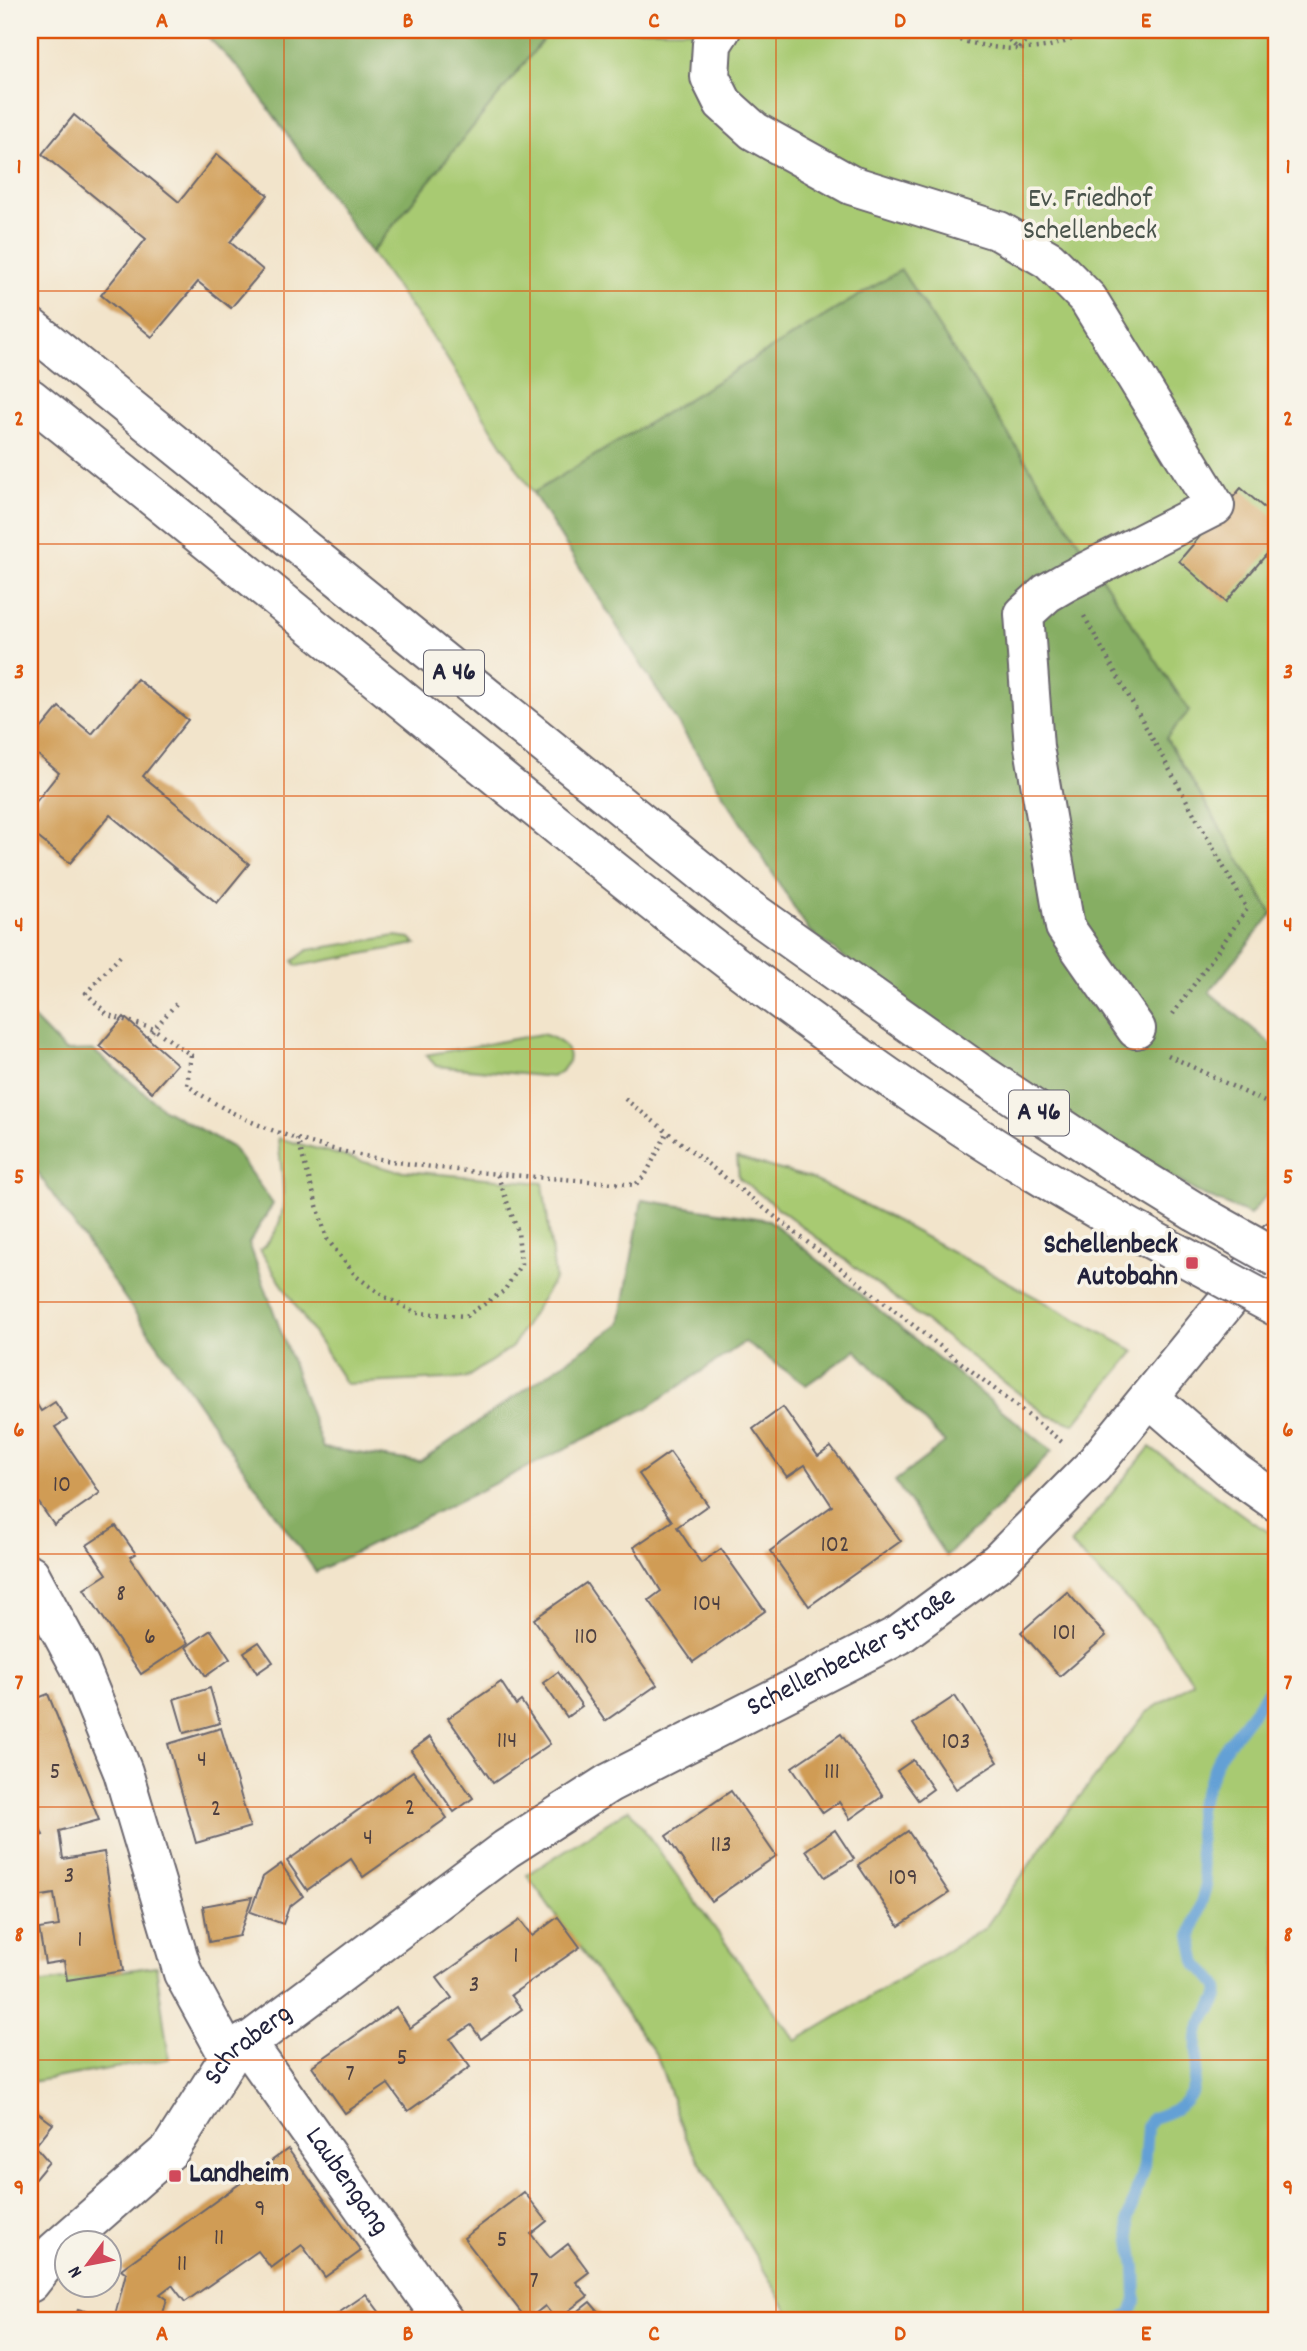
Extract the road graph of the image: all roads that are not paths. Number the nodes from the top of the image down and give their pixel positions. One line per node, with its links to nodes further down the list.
1 (721, 30): 4 (main road)
2 (30, 327): 6 (main road, A 46, bridge)
3 (30, 398): 7 (main road, A 46, bridge)
4 (1155, 1036)
5 (1277, 1240): 8 (main road, Schellenbecker Straße)
6 (1277, 1258)
7 (1277, 1307)
8 (1150, 1398): 9 (main road); 11 (main road, Schellenbecker Straße)
9 (1277, 1502)
10 (30, 1574): 12 (main road)
11 (506, 1849): 12 (main road, Schraberg)
12 (238, 2050): 13 (main road, Schraberg); 14 (main road, Laubengang)
13 (30, 2283)
14 (444, 2321)

